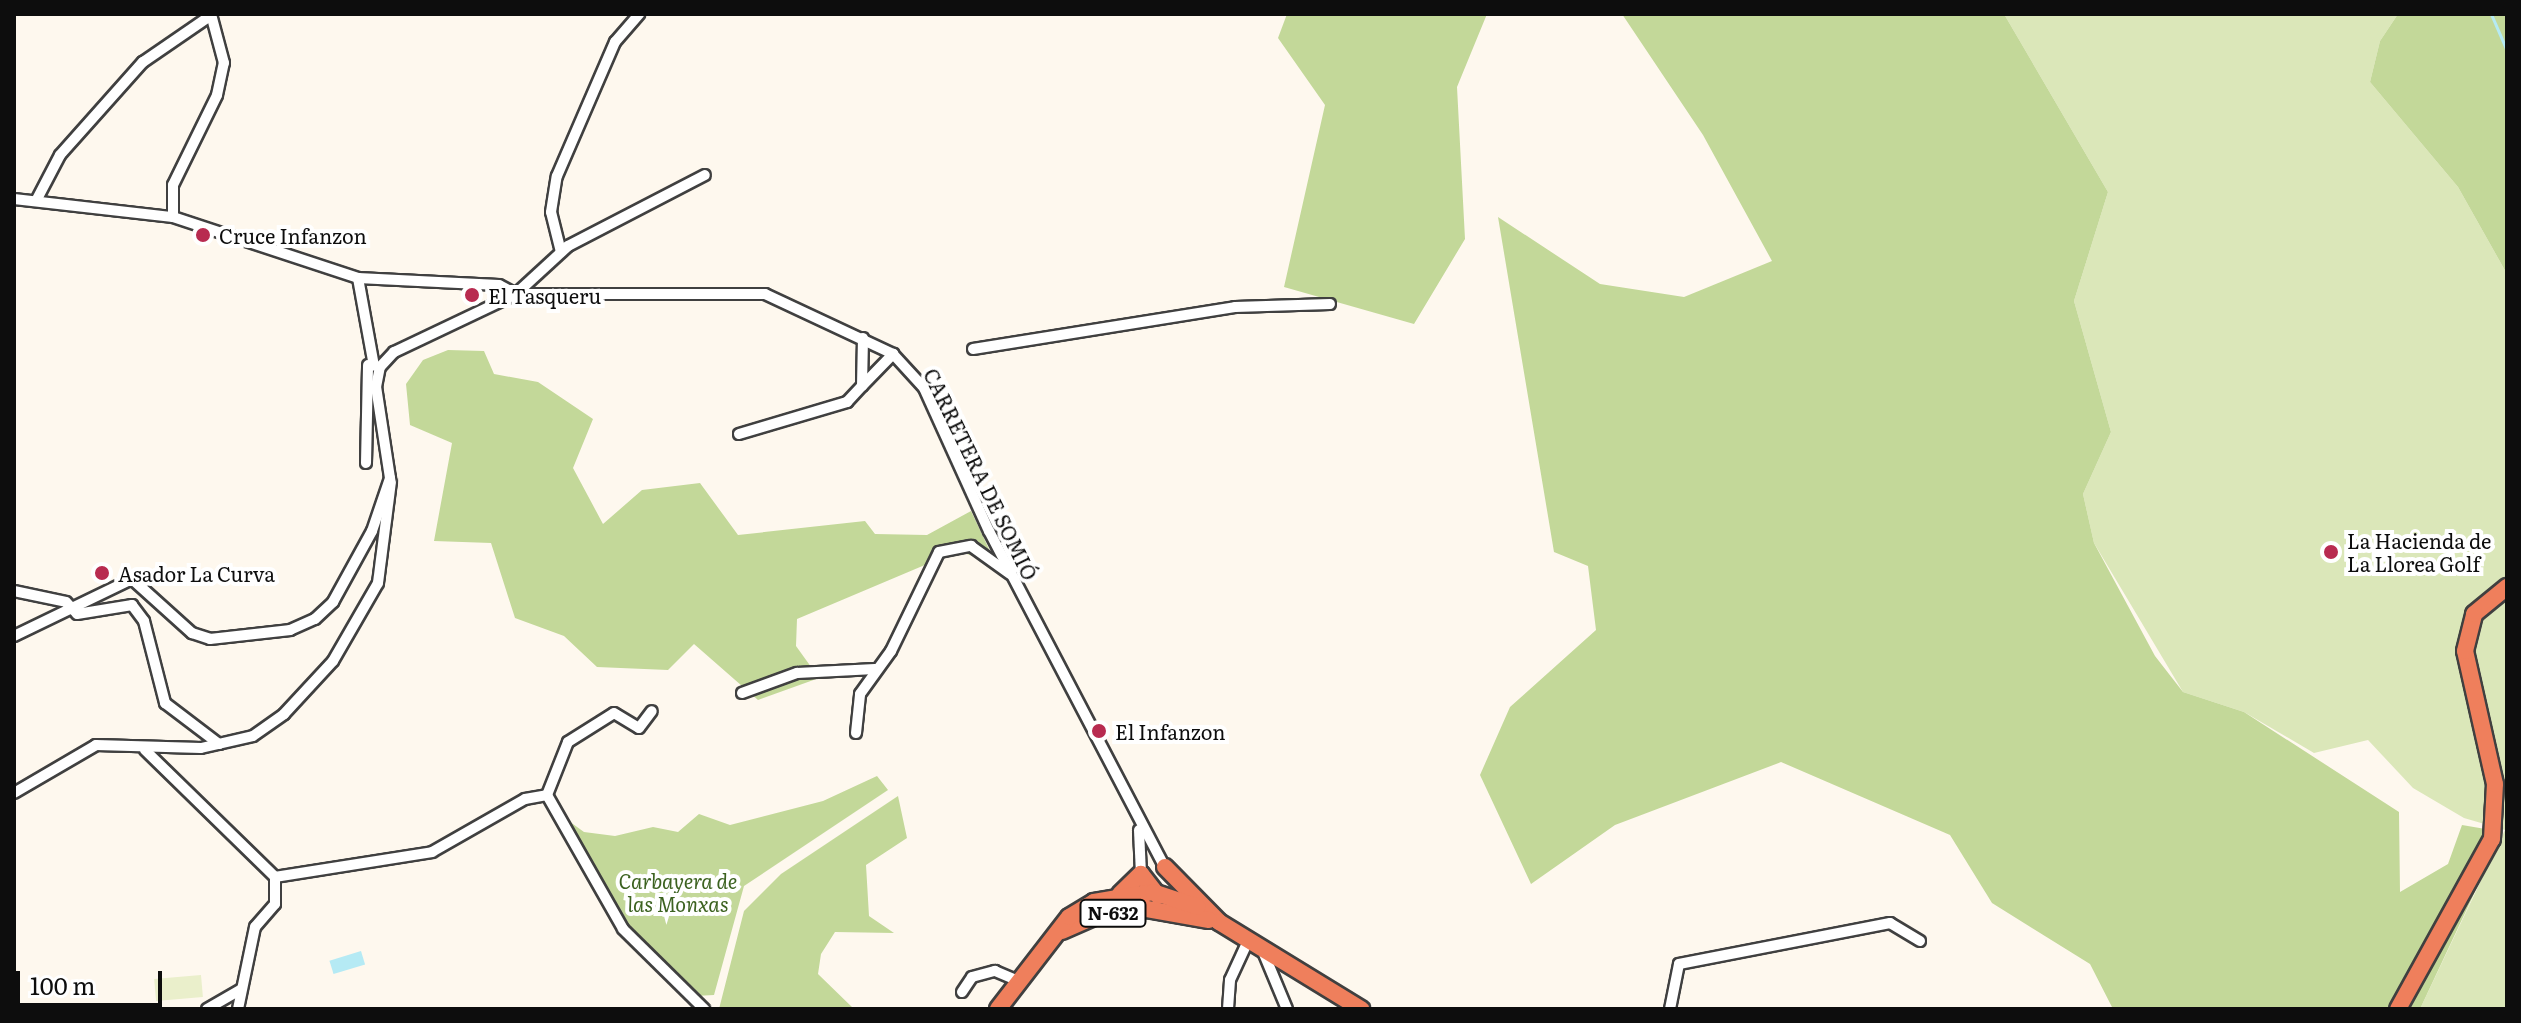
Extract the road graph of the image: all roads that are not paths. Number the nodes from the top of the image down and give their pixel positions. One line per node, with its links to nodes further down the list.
1 (639, 14): 7 (street)
2 (210, 15): 5 (street); 6 (street)
3 (705, 175): 7 (street)
4 (14, 199): 5 (street)
5 (36, 201): 6 (street)
6 (173, 217): 8 (street)
7 (561, 252): 9 (street)
8 (358, 278): 9 (street); 14 (street)
9 (516, 294): 11 (street, CARRETERA DE SOMIÓ); 14 (street, CARRETERA DE SOMIÓ)
10 (1330, 304): 12 (street)
11 (863, 338): 13 (street, CARRETERA DE SOMIÓ); 15 (street)
12 (973, 349)
13 (893, 354): 15 (street); 19 (street, CARRETERA DE SOMIÓ)
14 (374, 366): 17 (street); 18 (street)
15 (862, 386): 16 (street)
16 (739, 434)
17 (366, 463)
18 (390, 478): 22 (street); 28 (street)
19 (1010, 574): 24 (street); 32 (street, CARRETERA DE SOMIÓ)
20 (2507, 587): 56 (highway)
21 (14, 591): 22 (street)
22 (74, 609): 23 (street); 28 (street)
23 (14, 636)
24 (875, 669): 25 (street); 27 (street)
25 (742, 693)
26 (652, 711): 31 (street)
27 (856, 733)
28 (219, 744): 29 (street)
29 (145, 750): 30 (street); 35 (street)
30 (14, 793)
31 (547, 795): 35 (street); 50 (street)
32 (1138, 824): 33 (street, CARRETERA DE SOMIÓ); 34 (street)
33 (1165, 867): 36 (highway); 38 (highway)
34 (1141, 874): 36 (highway); 37 (highway)
35 (275, 877): 46 (street)
36 (1153, 892): 37 (highway, N-632); 38 (highway, N-632); 39 (highway); 40 (highway)
37 (1118, 895): 42 (highway, N-632)
38 (1198, 907): 41 (highway, N-632)
39 (1173, 911): 40 (highway, N-632); 41 (highway, N-632)
40 (1101, 914): 42 (highway, N-632)
41 (1219, 922): 44 (highway, N-632)
42 (1056, 934): 45 (highway, N-632)
43 (1920, 941): 55 (street)
44 (1255, 945): 52 (street); 53 (street); 54 (highway, N-632)
45 (1018, 981): 47 (street); 51 (highway, N-632)
46 (241, 989): 48 (street); 49 (street)
47 (962, 992)
48 (207, 1009)
49 (238, 1009)
50 (704, 1009)
51 (998, 1009)
52 (1228, 1009)
53 (1287, 1009)
54 (1361, 1009)
55 (1670, 1009)
56 (2398, 1009)

